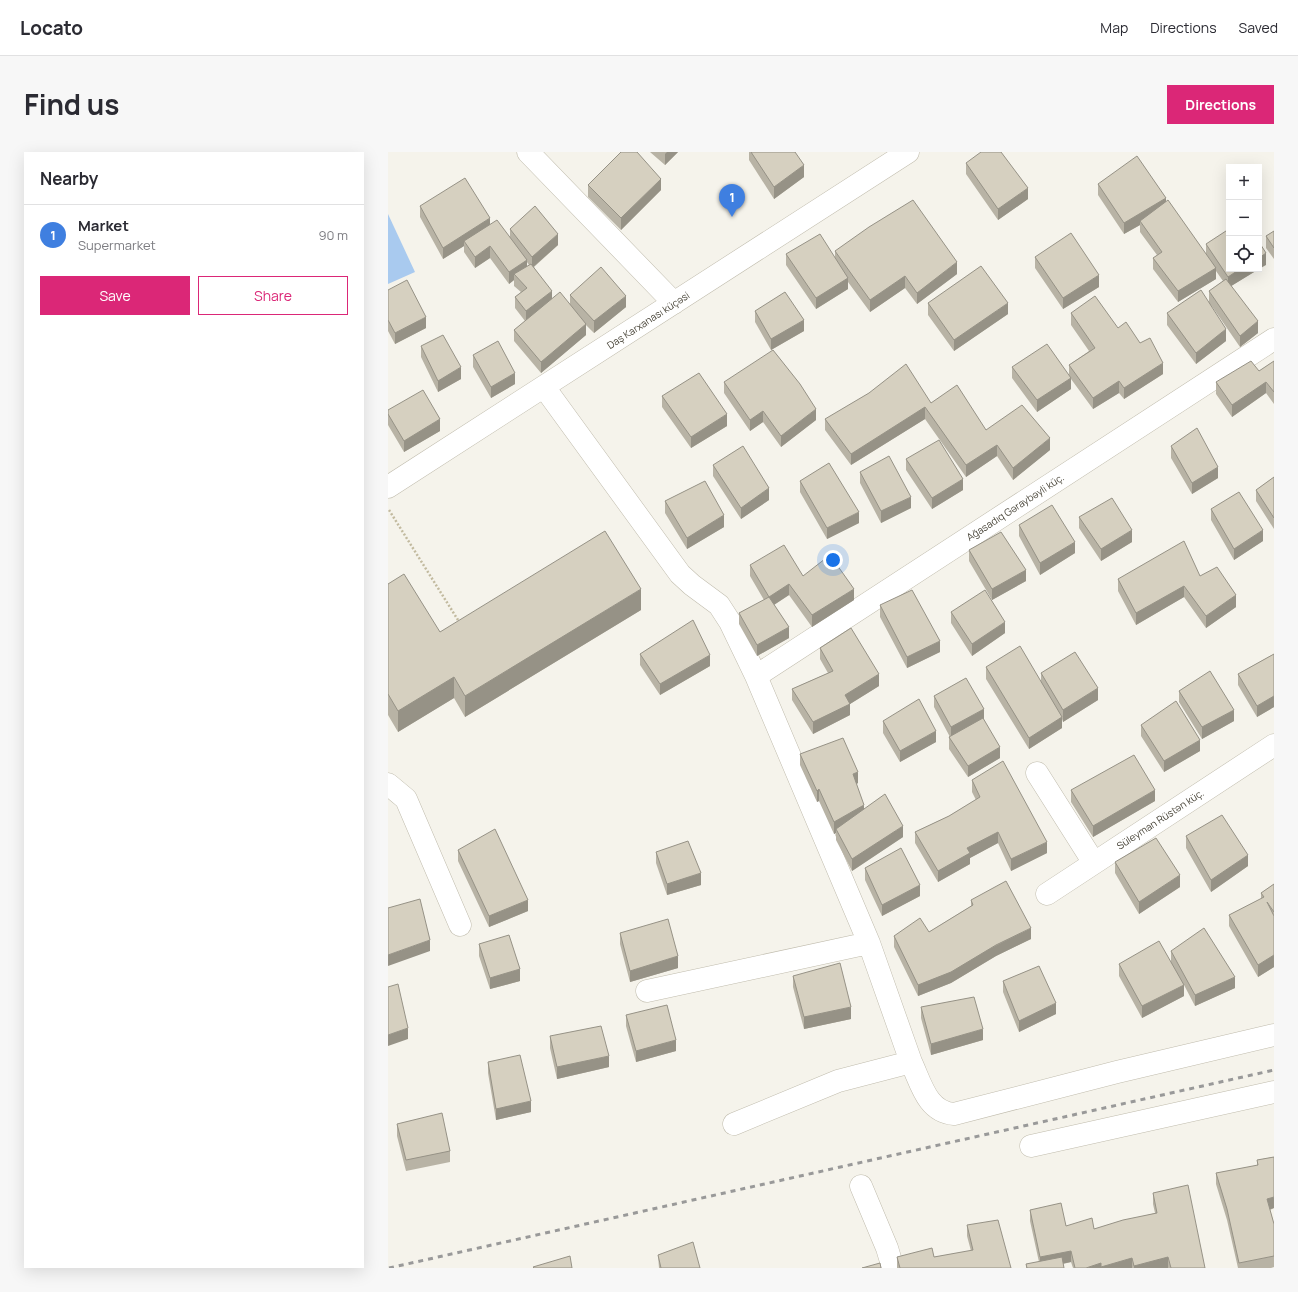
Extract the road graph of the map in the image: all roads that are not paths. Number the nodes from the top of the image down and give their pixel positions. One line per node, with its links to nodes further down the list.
1 (528, 152): 3 (street)
2 (908, 152): 3 (street, Daş Karxanası küçəsi)
3 (674, 303): 5 (street, Daş Karxanası küçəsi)
4 (1274, 339): 7 (street, Ağasadıq Gəraybəyli küç.)
5 (544, 387): 6 (street, Daş Karxanası küçəsi); 7 (street)
6 (388, 488)
7 (756, 676): 14 (street)
8 (1274, 745): 11 (street, Süleyman Rüstən küç.)
9 (1037, 773): 11 (street)
10 (388, 784): 13 (street)
11 (1094, 863): 12 (street, Süleyman Rüstən küç.)
12 (1047, 894)
13 (460, 924)
14 (869, 943): 15 (street); 17 (street)
15 (647, 991)
16 (1274, 1035): 17 (street)
17 (911, 1062): 19 (street)
18 (1274, 1092): 20 (street)
19 (734, 1124)
20 (1031, 1146)
21 (861, 1186): 22 (street)
22 (893, 1268)

